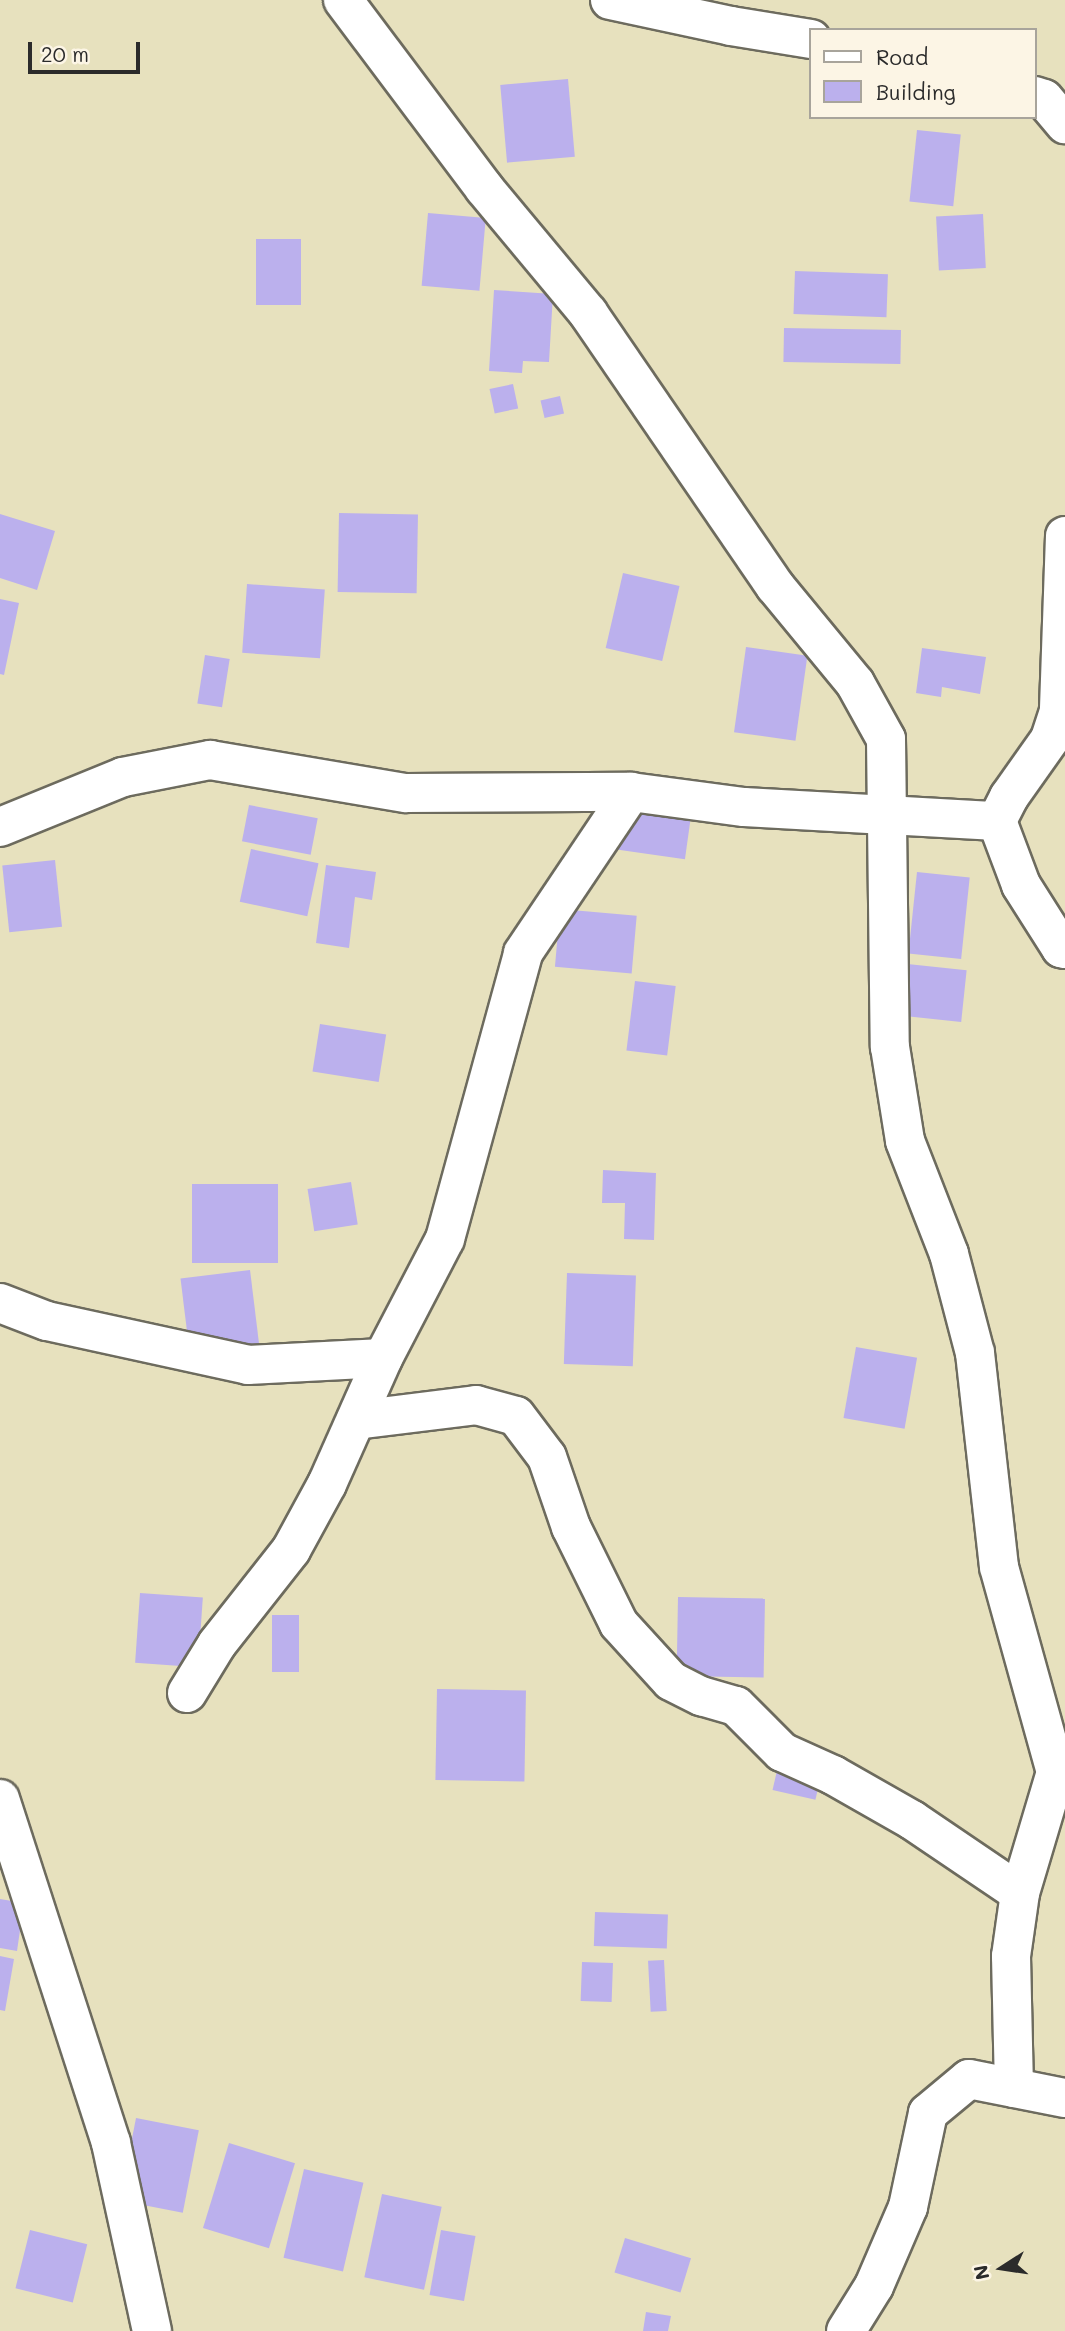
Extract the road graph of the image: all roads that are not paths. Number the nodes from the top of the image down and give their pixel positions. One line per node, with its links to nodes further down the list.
1 (343, 0): 8 (street)
2 (610, 0): 3 (street)
3 (810, 40)
4 (1037, 97): 5 (street)
5 (1065, 124)
6 (1065, 536): 9 (street)
7 (631, 792): 8 (street); 10 (street); 13 (street)
8 (888, 817): 9 (street); 17 (street)
9 (997, 821): 11 (street)
10 (0, 827)
11 (1064, 951)
12 (0, 1303): 13 (street)
13 (383, 1358): 14 (street)
14 (356, 1420): 15 (street); 17 (street)
15 (187, 1693)
16 (0, 1799): 20 (street)
17 (1020, 1893): 18 (street)
18 (1014, 2088): 19 (street); 21 (street)
19 (1065, 2098)
20 (152, 2331)
21 (846, 2331)

